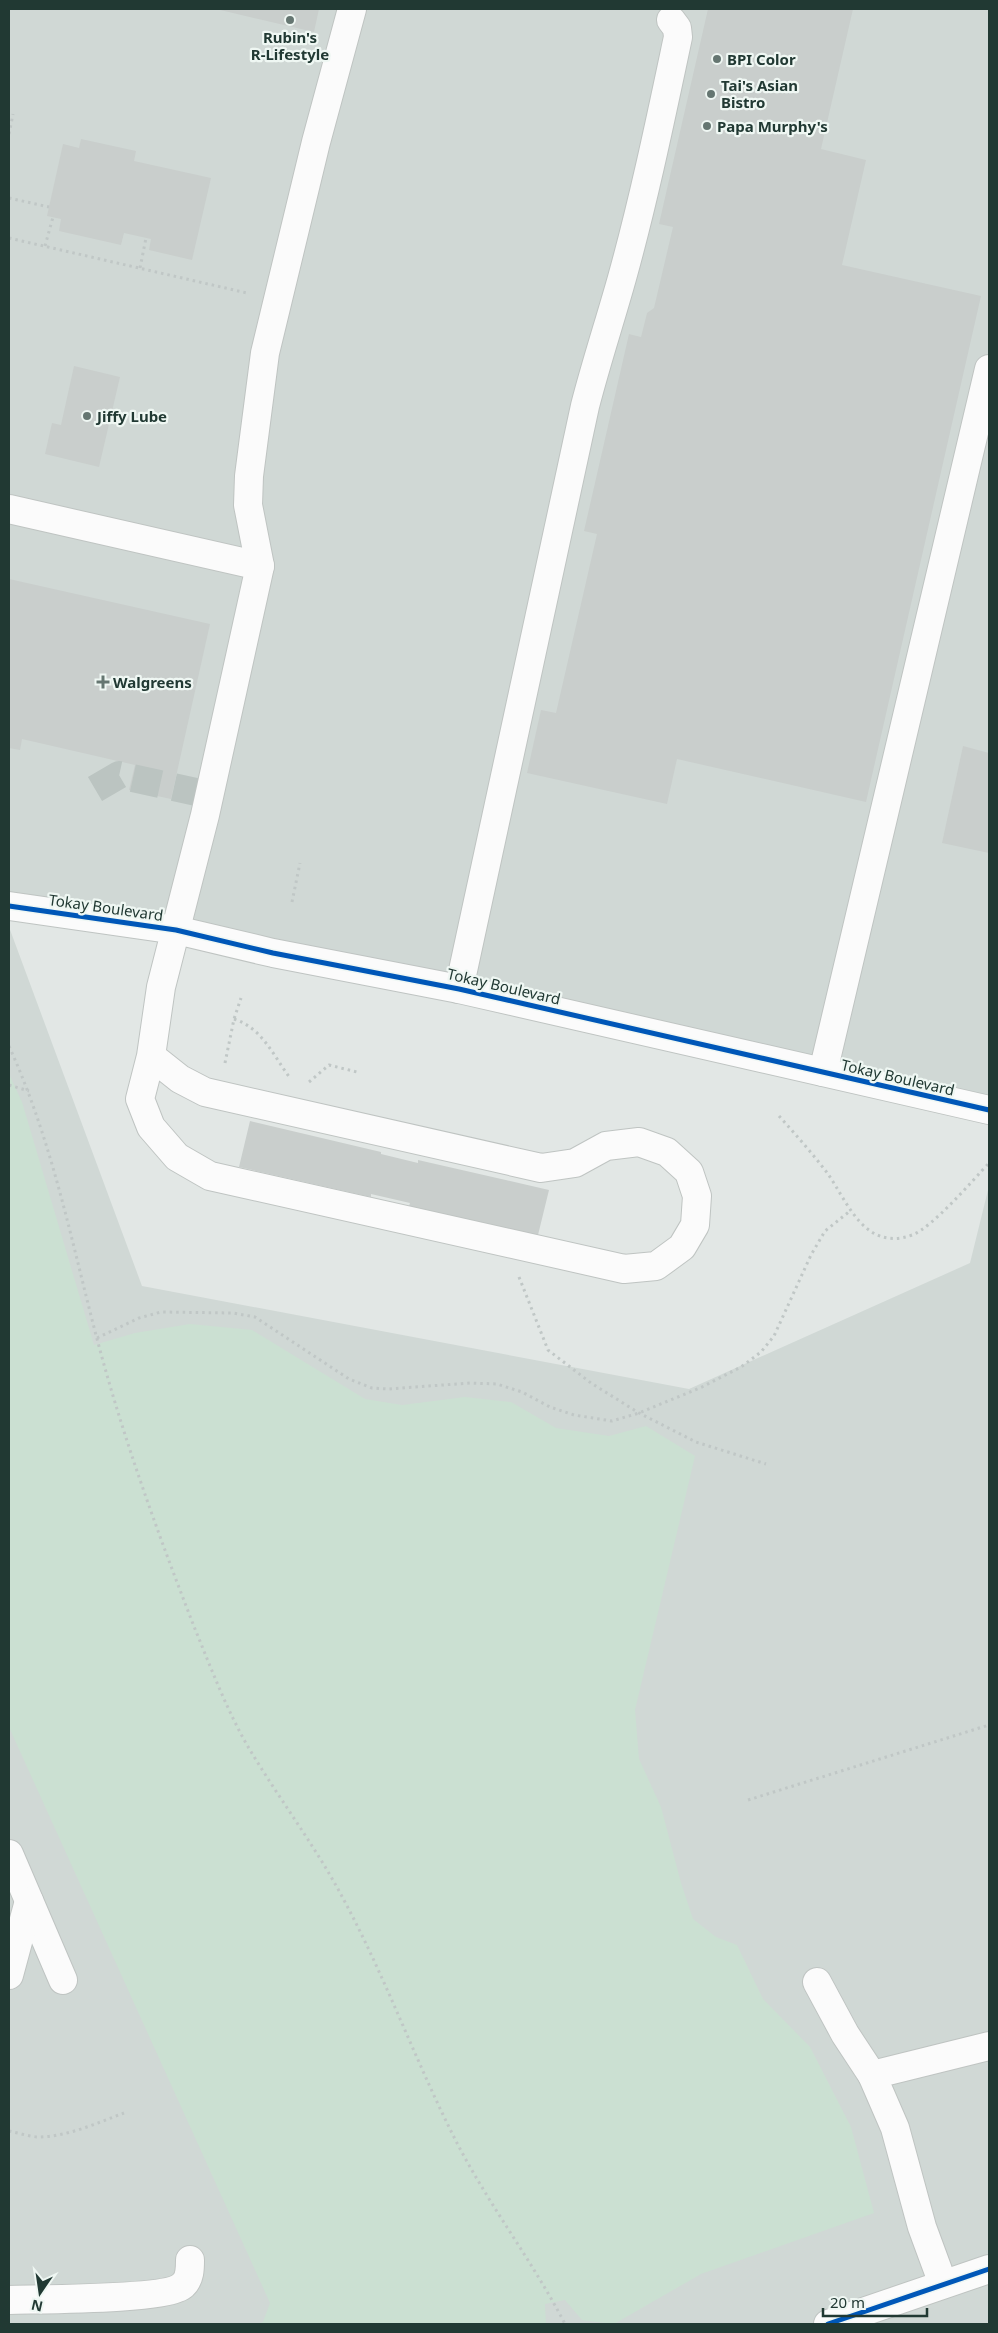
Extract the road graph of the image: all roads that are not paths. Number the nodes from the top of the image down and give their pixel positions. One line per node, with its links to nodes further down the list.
1 (352, 9): 5 (street)
2 (671, 20): 8 (street)
3 (989, 369): 10 (street)
4 (9, 509): 5 (street)
5 (260, 566): 7 (street)
6 (9, 906): 7 (street, Tokay Boulevard)
7 (176, 930): 8 (street, Tokay Boulevard); 9 (street)
8 (459, 988): 10 (street, Tokay Boulevard)
9 (151, 1056): 9 (street)
10 (823, 1072): 11 (street, Tokay Boulevard)
11 (989, 1110)
12 (9, 1854): 13 (street)
13 (28, 1900): 14 (street); 15 (street)
14 (9, 1976)
15 (63, 1980)
16 (817, 1982): 18 (street)
17 (989, 2046): 18 (street)
18 (872, 2074): 21 (street)
19 (190, 2260): 22 (street)
20 (989, 2269): 21 (street)
21 (943, 2284): 23 (street)
22 (9, 2300)
23 (828, 2324)

